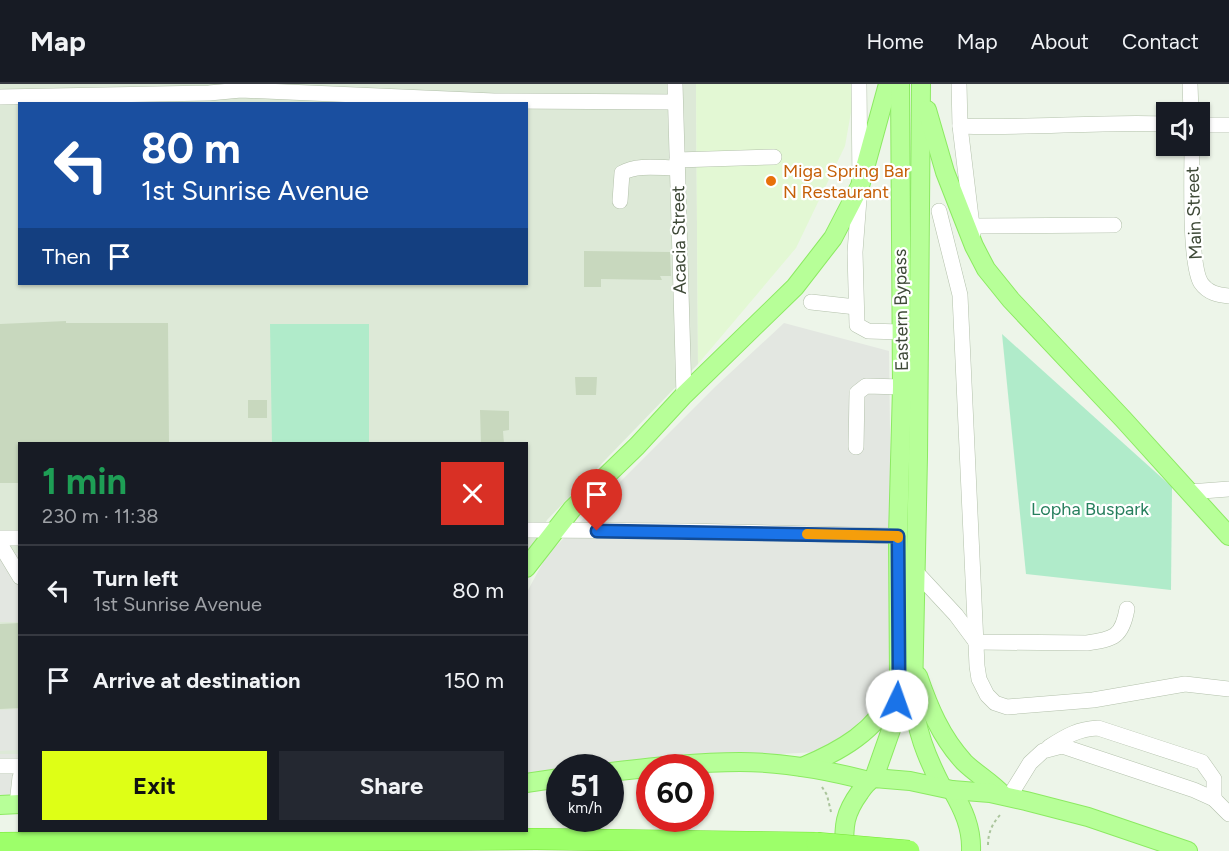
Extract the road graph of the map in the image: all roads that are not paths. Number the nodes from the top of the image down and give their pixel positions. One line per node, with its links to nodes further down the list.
1 (675, 84): 14 (street, Acacia Street)
2 (859, 84): 23 (street)
3 (888, 84): 23 (main road)
4 (900, 84): 32 (main road, Eastern Bypass)
5 (959, 84): 19 (street)
6 (1190, 84): 15 (street)
7 (921, 86): 28 (main road); 46 (main road, Eastern Bypass)
8 (241, 87): 10 (street); 11 (street)
9 (0, 97): 12 (street)
10 (209, 98): 12 (street)
11 (310, 98): 13 (street)
12 (108, 100)
13 (444, 101): 14 (street)
14 (674, 102): 22 (street, Acacia Street)
15 (1191, 102)
16 (1156, 124): 19 (street)
17 (1210, 125): 18 (street)
18 (1229, 125)
19 (960, 126): 27 (street)
20 (1192, 156): 29 (street, Main Street)
21 (774, 157): 22 (street)
22 (677, 164): 24 (street); 34 (street, Acacia Street)
23 (860, 186): 31 (street); 34 (main road)
24 (620, 201)
25 (939, 211): 49 (street)
26 (1114, 225): 27 (street)
27 (973, 226): 28 (street)
28 (974, 246): 37 (main road)
29 (1229, 297)
30 (812, 302): 31 (street)
31 (856, 307): 32 (street)
32 (901, 332): 33 (main road, Eastern Bypass)
33 (902, 387): 35 (street); 40 (main road, Eastern Bypass)
34 (684, 395): 39 (main road)
35 (856, 447)
36 (1229, 489): 37 (street)
37 (1189, 492): 41 (main road)
38 (528, 530): 39 (street)
39 (554, 530): 40 (street); 45 (main road)
40 (898, 536): 51 (main road, Eastern Bypass)
41 (1229, 536)
42 (0, 538): 43 (street)
43 (18, 538)
44 (0, 544): 47 (street)
45 (528, 565)
46 (916, 572): 49 (street); 50 (main road, Eastern Bypass)
47 (18, 574)
48 (1127, 609): 49 (street)
49 (976, 642): 52 (street)
50 (913, 663): 62 (main road, Eastern Bypass); 63 (main road)
51 (899, 681): 56 (main road); 59 (main road, Eastern Bypass)
52 (1229, 689)
53 (1043, 751): 63 (street); 64 (street); 64 (street)
54 (0, 766): 55 (street)
55 (18, 766)
56 (801, 768): 57 (main road); 59 (main road)
57 (624, 771)
58 (546, 780): 60 (main road)
59 (871, 780): 62 (main road); 70 (main road, Eastern Bypass)
60 (528, 783)
61 (18, 784): 65 (street)
62 (947, 789): 63 (main road); 72 (main road, Eastern Bypass)
63 (1013, 798): 73 (main road)
64 (1214, 799): 66 (street)
65 (12, 804)
66 (1229, 814)
67 (173, 832): 69 (highway)
68 (6, 842): 69 (highway)
69 (134, 842): 71 (highway, bridge)
70 (844, 851)
71 (909, 851)
72 (971, 851)
73 (1188, 851)

